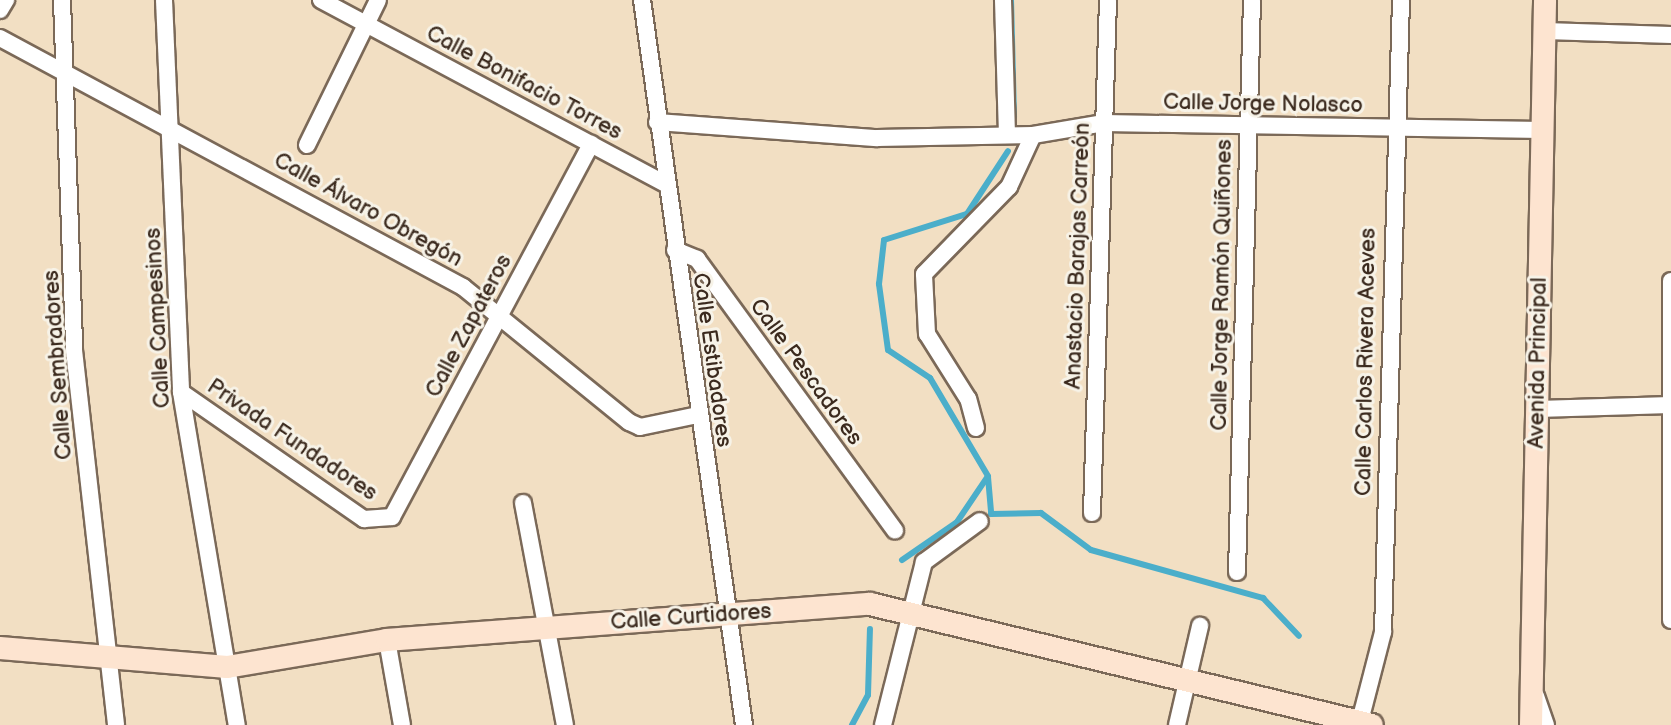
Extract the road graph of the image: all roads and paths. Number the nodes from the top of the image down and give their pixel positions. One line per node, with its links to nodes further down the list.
1 (6, 0): 12 (street)
2 (62, 0): 17 (street, Calle Sembradores)
3 (164, 0): 20 (street, Calle Campesinos)
4 (321, 0): 13 (street, Calle Bonifacio Torres)
5 (378, 0): 13 (street)
6 (642, 0): 18 (street, Calle Estibadores)
7 (1003, 0): 24 (street)
8 (1108, 0): 19 (street, Anastacio Barajas Carreón)
9 (1252, 0): 21 (street, Calle Jorge Ramón Quiñones)
10 (1401, 0): 22 (street, Calle Carlos Rivera Aceves)
11 (1545, 0): 14 (street, Avenida Principal)
12 (0, 10)
13 (366, 24): 27 (street, Calle Bonifacio Torres); 28 (street)
14 (1545, 31): 15 (street); 23 (street, Avenida Principal)
15 (1671, 35)
16 (0, 38): 17 (street, Calle Álvaro Obregón)
17 (68, 75): 20 (street, Calle Álvaro Obregón); 51 (street, Calle Sembradores)
18 (657, 122): 26 (street, Calle Bonifacio Torres); 29 (street, Calle Estibadores)
19 (1104, 123): 21 (street, Calle Jorge Nolasco); 25 (street, Calle Jorge Nolasco); 39 (street, Anastacio Barajas Carreón)
20 (172, 126): 32 (street, Calle Álvaro Obregón); 33 (street, Calle Campesinos)
21 (1248, 126): 22 (street, Calle Jorge Nolasco); 43 (street, Calle Jorge Ramón Quiñones)
22 (1392, 128): 23 (street, Calle Jorge Nolasco); 55 (street, Calle Carlos Rivera Aceves)
23 (1542, 130): 35 (street, Avenida Principal)
24 (1007, 135): 25 (street, Calle Jorge Nolasco); 26 (street, Calle Jorge Nolasco)
25 (1033, 135): 37 (street)
26 (984, 136)
27 (591, 144): 29 (street, Calle Bonifacio Torres); 32 (street, Calle Zapateros)
28 (307, 145)
29 (664, 183): 30 (street, Calle Estibadores)
30 (675, 250): 36 (street, Calle Estibadores); 42 (street, Calle Pescadores)
31 (1671, 281): 34 (street)
32 (498, 319): 36 (street, Calle Álvaro Obregón); 41 (street, Calle Zapateros)
33 (181, 392): 41 (street, Privada Fundadores); 52 (street, Calle Campesinos)
34 (1668, 405): 35 (street); 46 (street)
35 (1537, 409): 54 (street, Avenida Principal)
36 (698, 415): 45 (street, Calle Estibadores)
37 (976, 428)
38 (523, 503): 48 (street)
39 (1092, 513)
40 (980, 521): 44 (street)
41 (379, 522)
42 (895, 531)
43 (1237, 572)
44 (910, 611): 45 (street, Calle Curtidores); 53 (street, Calle Curtidores); 61 (street)
45 (726, 614): 48 (street, Calle Curtidores); 60 (street, Calle Estibadores)
46 (1671, 620)
47 (1200, 626): 53 (street)
48 (547, 628): 49 (street, Calle Curtidores); 59 (street)
49 (387, 640): 52 (street, Calle Curtidores); 58 (street)
50 (0, 648): 51 (street, Calle Curtidores)
51 (109, 661): 52 (street, Calle Curtidores); 56 (street, Calle Sembradores)
52 (227, 667): 57 (street, Calle Campesinos)
53 (1188, 680): 55 (street, Calle Curtidores); 62 (street)
54 (1531, 683): 63 (street, Avenida Principal); 64 (street)
55 (1364, 724)
56 (116, 725)
57 (237, 725)
58 (402, 725)
59 (565, 725)
60 (744, 725)
61 (883, 725)
62 (1177, 725)
63 (1531, 725)
64 (1546, 725)

